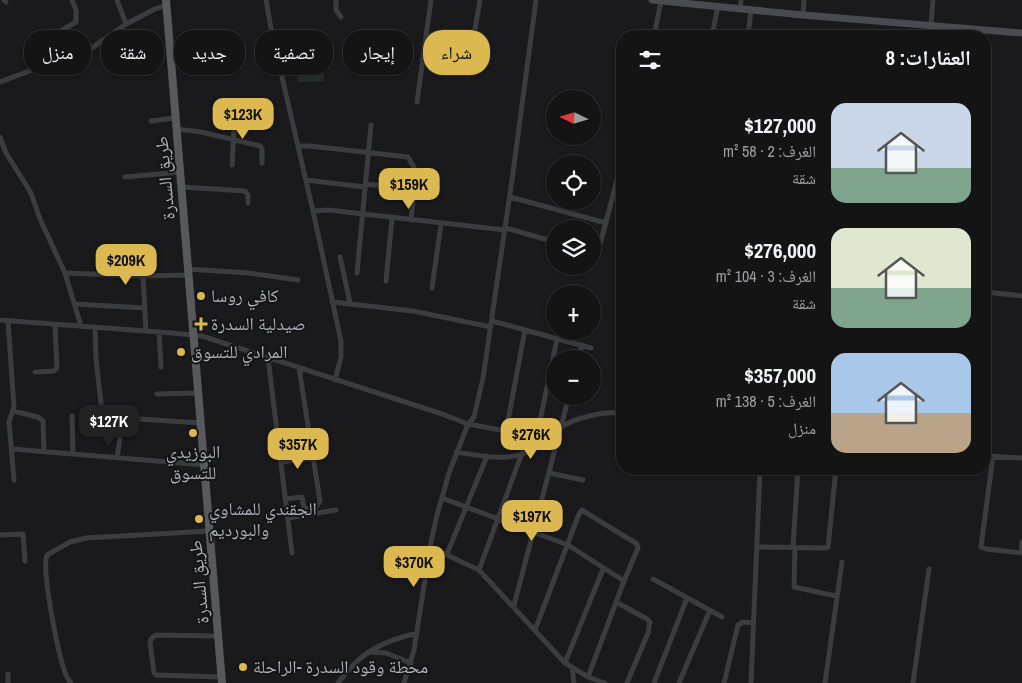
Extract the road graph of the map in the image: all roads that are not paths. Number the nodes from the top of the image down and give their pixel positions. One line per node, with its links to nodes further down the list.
1 (72, 0): 21 (street)
2 (117, 0): 19 (street)
3 (266, 0): 40 (street)
4 (336, 0): 18 (street)
5 (431, 0): 32 (street)
6 (480, 0): 22 (street)
7 (536, 0): 51 (street)
8 (652, 0): 12 (street)
9 (741, 0): 15 (street)
10 (804, 0): 17 (street)
11 (933, 0): 20 (street)
12 (661, 1): 14 (street); 23 (street)
13 (166, 3): 19 (street); 34 (main road, طريق السدرة)
14 (718, 6): 15 (street); 24 (street)
15 (740, 9): 16 (street)
16 (751, 10): 17 (street); 25 (street)
17 (803, 14): 20 (street)
18 (341, 17)
19 (126, 24): 29 (street)
20 (931, 26): 26 (street)
21 (62, 30)
22 (475, 30)
23 (655, 30)
24 (713, 30)
25 (749, 30)
26 (958, 30)
27 (1022, 32): 28 (street)
28 (991, 33)
29 (91, 48)
30 (24, 72): 31 (street)
31 (0, 82)
32 (417, 102)
33 (235, 113): 39 (street)
34 (175, 118): 35 (street); 37 (main road, طريق السدرة)
35 (151, 121)
36 (371, 125): 41 (street)
37 (176, 129): 39 (street); 44 (main road, طريق السدرة)
38 (0, 137): 65 (street)
39 (233, 140): 42 (street); 43 (street)
40 (298, 146): 41 (street); 46 (street)
41 (368, 153): 48 (street); 50 (street)
42 (262, 163)
43 (232, 166)
44 (180, 172): 45 (street); 49 (main road, طريق السدرة)
45 (125, 176)
46 (306, 180): 48 (street); 53 (street)
47 (616, 184): 58 (street)
48 (365, 186): 50 (street); 54 (street)
49 (182, 187): 52 (street); 63 (main road, طريق السدرة)
50 (414, 189): 56 (street)
51 (510, 197): 58 (street); 59 (street)
52 (248, 203)
53 (313, 211): 54 (street); 72 (street)
54 (362, 215): 55 (street); 64 (street)
55 (392, 218): 56 (street); 68 (street)
56 (410, 220): 57 (street)
57 (441, 224): 59 (street); 69 (street)
58 (606, 224): 61 (street)
59 (505, 229): 60 (street); 78 (street)
60 (546, 240)
61 (601, 240)
62 (340, 257): 73 (street)
63 (188, 272): 66 (street); 67 (street); 85 (main road, طريق السدرة)
64 (357, 272)
65 (65, 273): 66 (street); 74 (street)
66 (143, 276): 75 (street)
67 (298, 280)
68 (386, 281)
69 (432, 288)
70 (991, 293): 71 (street)
71 (1022, 296)
72 (332, 302): 73 (street); 96 (street)
73 (350, 303): 78 (street)
74 (75, 304): 75 (street); 80 (street)
75 (144, 308): 83 (street)
76 (0, 320): 77 (street)
77 (8, 321): 79 (street); 100 (street)
78 (492, 324): 82 (street); 105 (street)
79 (55, 325): 80 (street); 95 (street)
80 (81, 326): 81 (street)
81 (95, 327): 83 (street); 101 (street)
82 (525, 330): 86 (street); 108 (street)
83 (146, 331): 84 (street)
84 (159, 332): 85 (street); 93 (street)
85 (193, 335): 92 (street); 97 (main road, طريق السدرة)
86 (546, 336)
87 (557, 340): 107 (street)
88 (561, 340): 89 (street)
89 (582, 345): 90 (street); 91 (street)
90 (591, 348)
91 (581, 350)
92 (268, 358): 94 (street); 119 (street)
93 (160, 367)
94 (299, 368): 96 (street); 117 (street)
95 (35, 372)
96 (335, 380): 105 (street)
97 (198, 393): 98 (street); 104 (main road, طريق السدرة)
98 (156, 394)
99 (567, 405): 106 (street)
100 (13, 412): 109 (street); 110 (street)
101 (102, 412)
102 (616, 413): 106 (street)
103 (72, 416): 112 (street)
104 (201, 423): 116 (street); 120 (main road, طريق السدرة)
105 (468, 424): 108 (street); 111 (street)
106 (561, 427): 107 (street); 113 (street); 122 (street)
107 (538, 430): 108 (street)
108 (506, 431)
109 (12, 449): 110 (street); 127 (street)
110 (44, 452): 112 (street)
111 (456, 452): 114 (street); 129 (street)
112 (73, 454): 116 (street)
113 (522, 454): 114 (street); 134 (street)
114 (487, 456): 131 (street)
115 (993, 456): 118 (street); 121 (street)
116 (117, 458): 120 (street)
117 (313, 458): 119 (street); 130 (street)
118 (1022, 458)
119 (281, 462): 130 (street)
120 (205, 465): 135 (main road, طريق السدرة)
121 (991, 471)
122 (549, 473): 128 (street); 136 (street)
123 (760, 475): 141 (street)
124 (798, 475): 142 (street)
125 (835, 475): 142 (street)
126 (990, 475): 144 (street)
127 (14, 480)
128 (583, 480)
129 (442, 498): 131 (street); 140 (street)
130 (285, 499): 133 (street)
131 (466, 507): 134 (street); 145 (street)
132 (336, 510): 133 (street)
133 (288, 518): 143 (street)
134 (499, 519): 136 (street); 150 (street)
135 (209, 531): 162 (main road, طريق السدرة); 171 (street)
136 (533, 532): 139 (street); 156 (street)
137 (0, 535): 146 (street)
138 (1022, 542): 144 (street)
139 (568, 545): 148 (street); 152 (street); 160 (street)
140 (430, 547): 145 (street); 161 (street)
141 (756, 547): 142 (street); 159 (street)
142 (794, 547): 153 (street)
143 (292, 553)
144 (1021, 553)
145 (447, 554): 150 (street)
146 (25, 561)
147 (842, 562): 153 (street)
148 (604, 569): 152 (street); 165 (street)
149 (929, 569): 182 (street)
150 (479, 570): 156 (street)
151 (652, 579): 154 (street)
152 (624, 581): 155 (street)
153 (836, 596): 181 (street)
154 (687, 598): 157 (street); 177 (street)
155 (616, 602): 168 (street); 176 (street)
156 (514, 606): 160 (street)
157 (710, 610): 158 (street); 178 (street)
158 (722, 617)
159 (753, 623): 179 (street); 180 (street)
160 (535, 630): 165 (street)
161 (417, 633): 163 (street); 164 (street)
162 (218, 636): 169 (main road, طريق السدرة); 169 (street)
163 (368, 652): 164 (street); 172 (street)
164 (411, 663): 173 (street)
165 (565, 663): 166 (street)
166 (572, 668): 168 (street); 174 (street)
167 (8, 674): 170 (street)
168 (588, 677): 175 (street)
169 (222, 680)
170 (8, 683)
171 (71, 683)
172 (338, 683)
173 (404, 683)
174 (574, 683)
175 (605, 683)
176 (627, 683)
177 (654, 683)
178 (679, 683)
179 (724, 683)
180 (751, 683)
181 (825, 683)
182 (913, 683)

